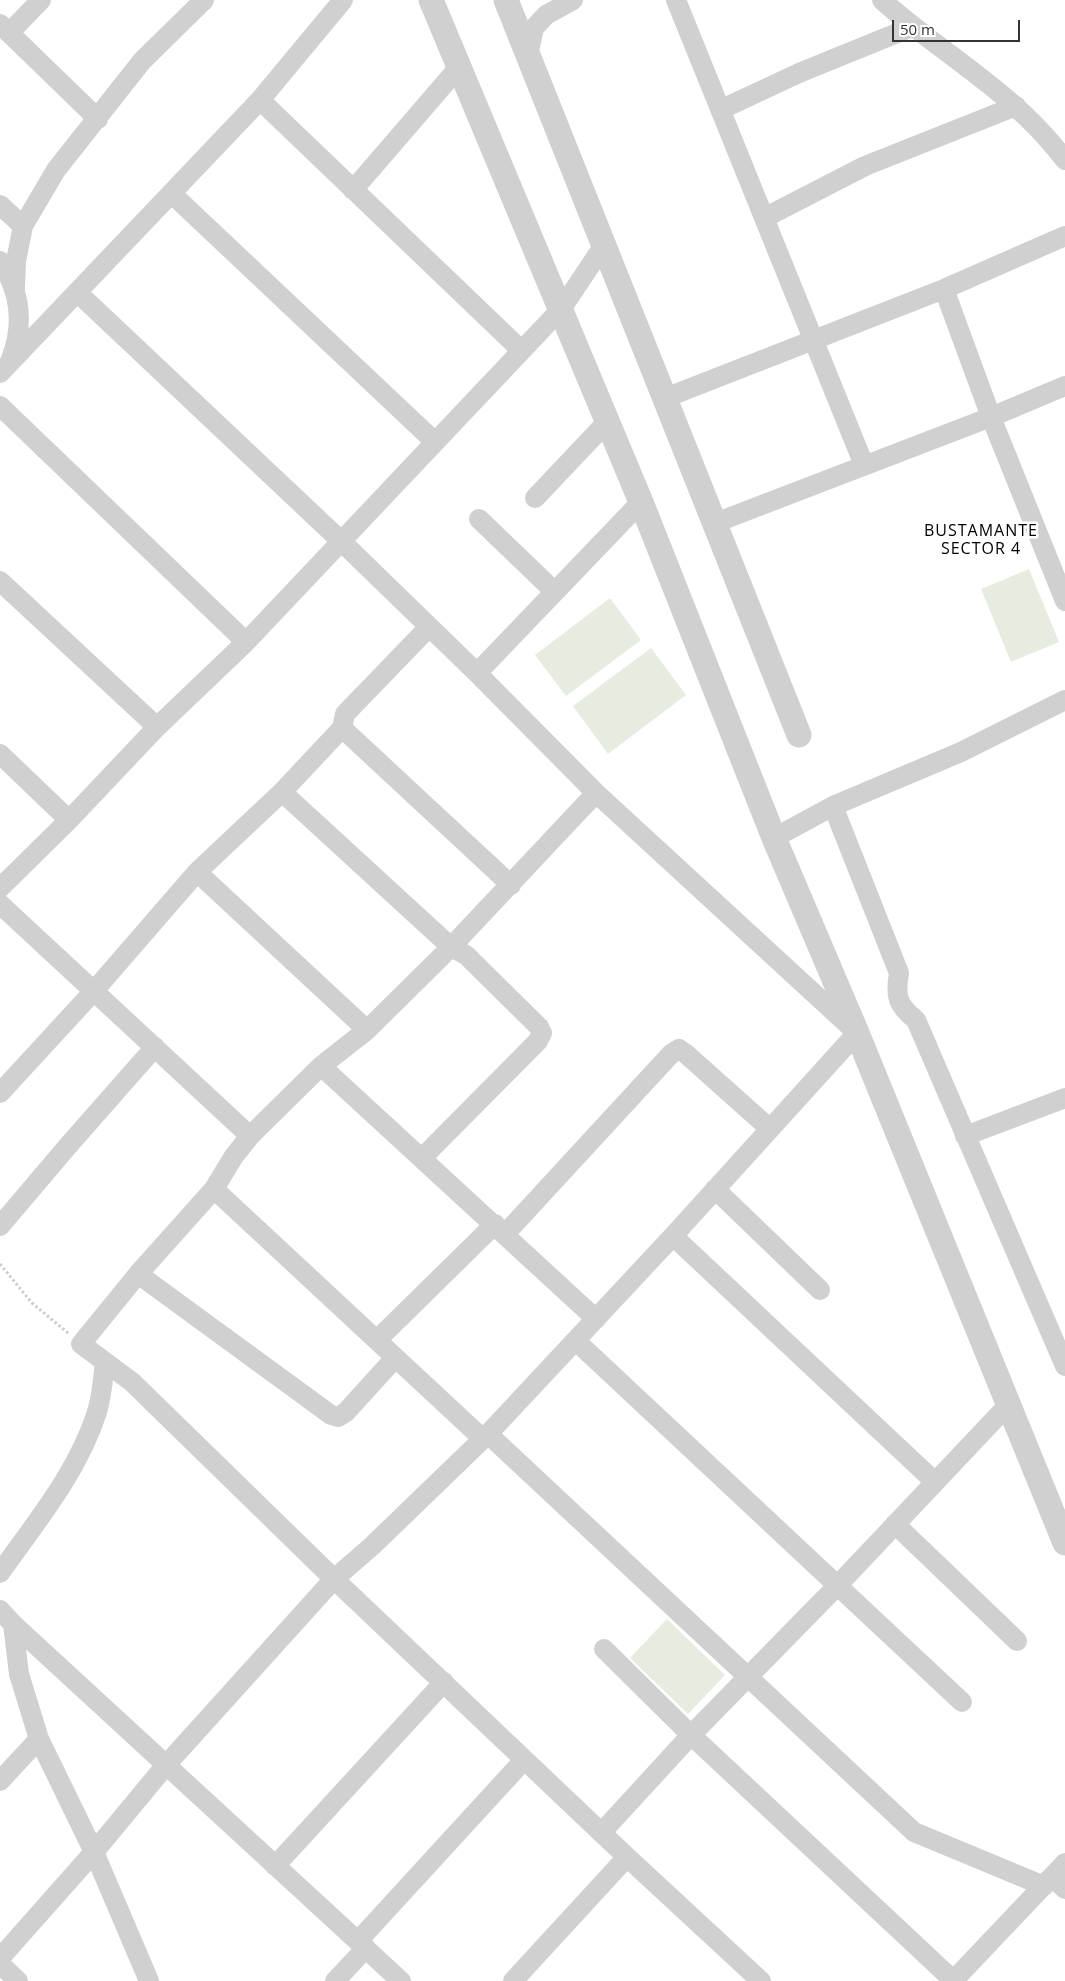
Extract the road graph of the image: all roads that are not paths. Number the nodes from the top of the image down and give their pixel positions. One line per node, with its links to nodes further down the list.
1 (40, 0): 10 (street)
2 (204, 0): 16 (street)
3 (343, 0): 13 (street)
4 (431, 0): 12 (street)
5 (506, 0): 11 (street)
6 (573, 0): 11 (street)
7 (676, 0): 15 (street)
8 (882, 0): 9 (street)
9 (912, 27): 14 (street); 15 (street)
10 (5, 28): 16 (street)
11 (528, 55): 24 (street)
12 (459, 67): 18 (street); 29 (street)
13 (260, 100): 18 (street); 19 (street)
14 (1016, 106): 17 (street); 21 (street)
15 (722, 110): 21 (street)
16 (98, 119): 22 (street)
17 (1065, 160)
18 (353, 190): 31 (street)
19 (171, 193): 28 (street); 38 (street)
20 (0, 204): 22 (street)
21 (764, 218): 30 (street)
22 (23, 226): 26 (street)
23 (1065, 236): 27 (street)
24 (604, 245): 29 (street); 34 (street)
25 (0, 261): 26 (street)
26 (15, 288): 32 (street)
27 (944, 289): 30 (street); 36 (street)
28 (77, 292): 32 (street); 44 (street)
29 (562, 308): 31 (street); 37 (street)
30 (813, 339): 34 (street); 39 (street)
31 (521, 350): 38 (street)
32 (4, 368)
33 (1065, 386): 36 (street)
34 (665, 398): 43 (street)
35 (0, 406): 50 (street)
36 (992, 417): 39 (street); 45 (street)
37 (607, 422): 40 (street); 41 (street)
38 (435, 442): 44 (street)
39 (864, 465): 43 (street)
40 (536, 498)
41 (641, 502): 47 (street); 61 (street)
42 (479, 519): 47 (street)
43 (715, 523): 55 (street)
44 (341, 541): 49 (street); 50 (street)
45 (1057, 558): 48 (street)
46 (0, 581): 53 (street)
47 (554, 591): 51 (street)
48 (1065, 601)
49 (429, 627): 51 (street); 54 (street)
50 (246, 642): 53 (street)
51 (477, 673): 58 (street)
52 (1065, 700): 59 (street)
53 (157, 727): 60 (street)
54 (342, 728): 57 (street); 63 (street)
55 (799, 735)
56 (0, 754): 60 (street)
57 (282, 792): 62 (street); 66 (street)
58 (596, 793): 63 (street); 69 (street)
59 (833, 806): 61 (street); 76 (street)
60 (69, 820): 64 (street)
61 (774, 838): 69 (street)
62 (197, 872): 67 (street); 68 (street)
63 (511, 885): 66 (street)
64 (0, 888)
65 (0, 904): 67 (street)
66 (451, 947): 68 (street); 77 (street)
67 (93, 992): 70 (street); 72 (street)
68 (367, 1030): 71 (street)
69 (857, 1033): 74 (street); 91 (street)
70 (156, 1048): 75 (street); 80 (street)
71 (322, 1066): 75 (street); 77 (street)
72 (0, 1094)
73 (1065, 1098): 76 (street)
74 (769, 1128): 79 (street); 81 (street)
75 (250, 1136): 78 (street)
76 (965, 1136): 90 (street)
77 (422, 1158): 81 (street)
78 (214, 1189): 83 (street); 86 (street)
79 (715, 1189): 82 (street); 84 (street)
80 (0, 1226)
81 (500, 1229): 85 (street); 86 (street)
82 (672, 1236): 85 (street); 93 (street)
83 (138, 1274): 88 (street); 89 (street)
84 (820, 1290)
85 (596, 1319): 87 (street)
86 (377, 1340): 88 (street)
87 (576, 1341): 92 (street); 98 (street)
88 (395, 1358): 92 (street)
89 (105, 1362): 96 (street); 97 (street)
90 (1065, 1366)
91 (1009, 1404): 93 (street); 95 (street)
92 (486, 1437): 97 (street); 102 (street)
93 (935, 1482): 94 (street)
94 (895, 1524): 98 (street); 100 (street)
95 (1065, 1543)
96 (0, 1573)
97 (334, 1579): 103 (street); 108 (street)
98 (837, 1586): 102 (street); 104 (street)
99 (6, 1617): 106 (street); 108 (street)
100 (1017, 1641)
101 (604, 1649): 105 (street)
102 (748, 1678): 105 (street); 114 (street)
103 (444, 1682): 107 (street); 113 (street)
104 (962, 1702)
105 (691, 1735): 110 (street); 124 (street)
106 (40, 1739): 109 (street); 111 (street)
107 (524, 1760): 110 (street); 115 (street)
108 (166, 1765): 111 (street); 113 (street)
109 (0, 1781)
110 (602, 1832): 112 (street)
111 (94, 1852): 116 (street); 119 (street)
112 (627, 1857): 122 (street); 123 (street)
113 (275, 1866): 115 (street)
114 (1057, 1879): 124 (street)
115 (362, 1944): 120 (street); 121 (street)
116 (0, 1958)
117 (0, 1964): 118 (street)
118 (18, 1981)
119 (148, 1981)
120 (335, 1981)
121 (401, 1981)
122 (512, 1981)
123 (761, 1981)
124 (953, 1981)

